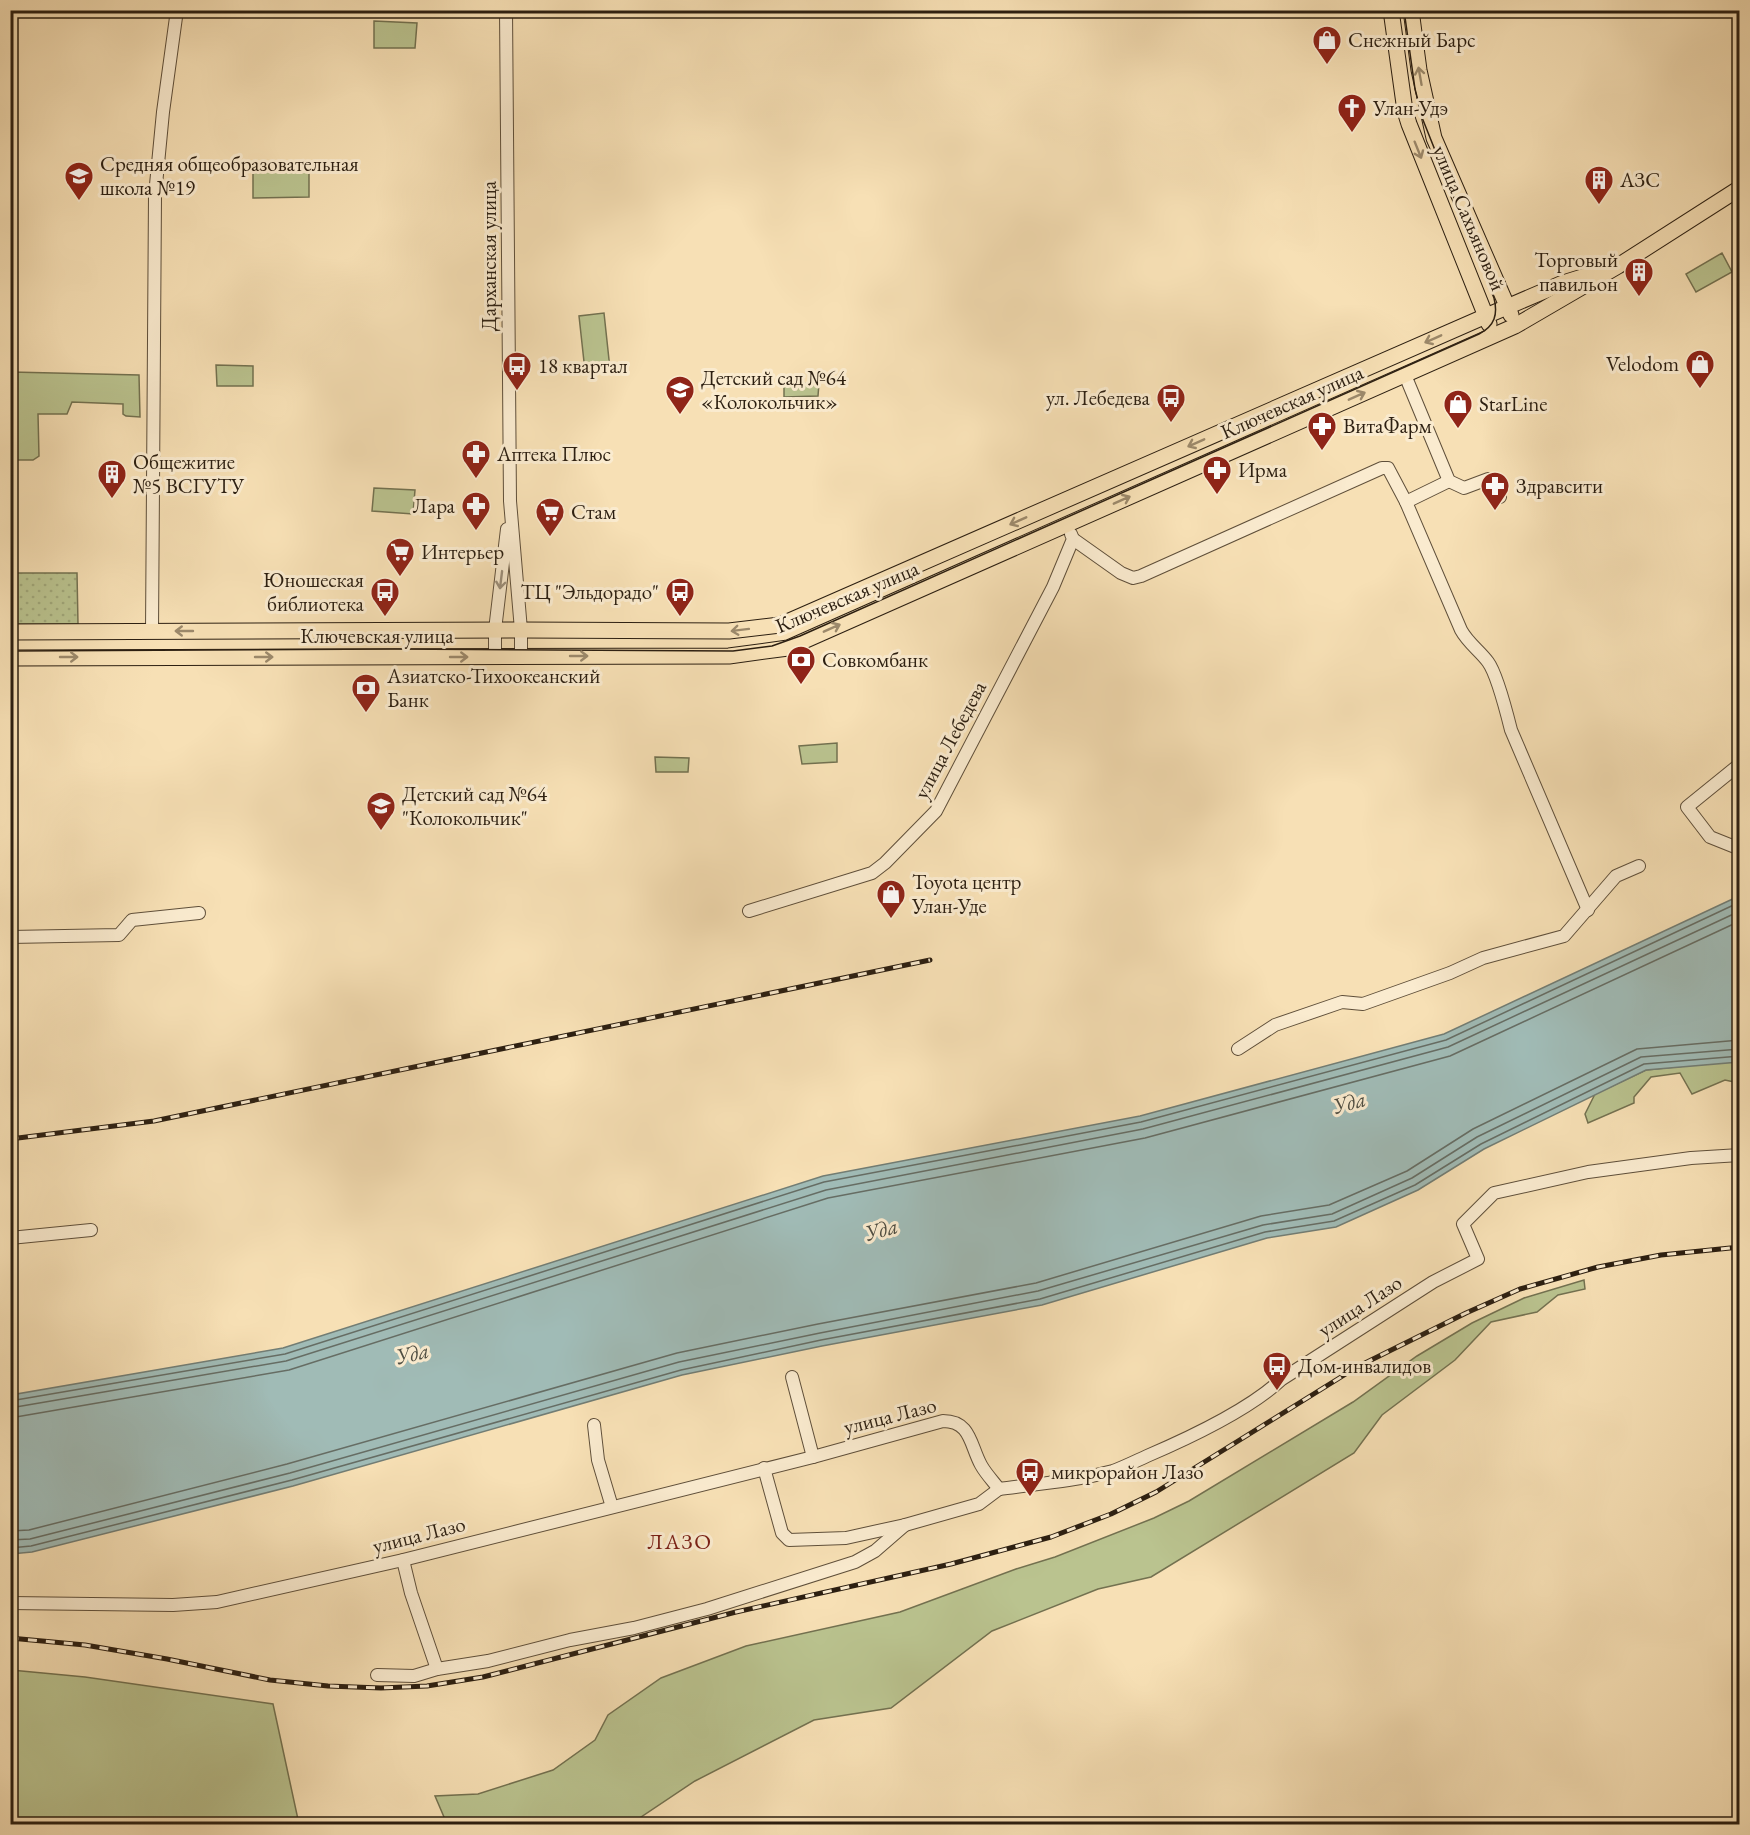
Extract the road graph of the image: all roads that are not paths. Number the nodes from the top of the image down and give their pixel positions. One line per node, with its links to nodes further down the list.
1 (177, 10): 21 (street)
2 (506, 10): 15 (street, Дарханская улица)
3 (1391, 10): 6 (main road, улица Сахьяновой)
4 (1411, 10): 5 (main road, улица Сахьяновой, one-way to 4)
5 (1429, 119): 6 (main road); 9 (main road, улица Сахьяновой)
6 (1409, 124): 10 (main road, улица Сахьяновой, one-way to 10)
7 (1740, 188): 8 (main road)
8 (1618, 266): 9 (main road, Ключевская улица); 11 (main road, Ключевская улица)
9 (1508, 307): 10 (main road, Ключевская улица); 11 (main road, улица Сахьяновой)
10 (1486, 316): 11 (main road, улица Сахьяновой); 20 (main road, Ключевская улица, one-way to 20)
11 (1504, 331): 12 (main road, Ключевская улица)
12 (1406, 375): 13 (street); 17 (main road, Ключевская улица, one-way to 12)
13 (1449, 481): 14 (street); 16 (street)
14 (1500, 496)
15 (510, 501): 19 (street, Дарханская улица, one-way to 19); 20 (street, Дарханская улица)
16 (1406, 502): 18 (street); 29 (street)
17 (1068, 524): 18 (street); 23 (main road, Ключевская улица, one-way to 17)
18 (1073, 539): 30 (street, улица Лебедева)
19 (495, 630): 20 (main road, Ключевская улица); 21 (main road, Ключевская улица, one-way to 21); 24 (street, Дарханская улица)
20 (520, 630): 23 (street, Дарханская улица)
21 (152, 631): 22 (main road, Ключевская улица)
22 (10, 632)
23 (521, 656): 24 (main road, Ключевская улица)
24 (495, 657): 25 (main road, Ключевская улица, one-way to 24)
25 (10, 658)
26 (1740, 764): 27 (street)
27 (1740, 849)
28 (1639, 866): 29 (street)
29 (1588, 910): 33 (street)
30 (750, 911)
31 (199, 913): 32 (street)
32 (10, 937)
33 (1238, 1049)
34 (1740, 1155): 41 (street, улица Лазо)
35 (91, 1230): 36 (street)
36 (10, 1238)
37 (792, 1377): 39 (street)
38 (594, 1425): 42 (street)
39 (813, 1456): 40 (street, улица Лазо); 41 (street, улица Лазо)
40 (764, 1468): 42 (street, улица Лазо); 43 (street)
41 (999, 1489): 43 (street)
42 (612, 1507): 44 (street, улица Лазо)
43 (905, 1525): 46 (street)
44 (403, 1560): 45 (street, улица Лазо); 46 (street)
45 (10, 1603)
46 (436, 1669): 47 (street)
47 (377, 1675)

